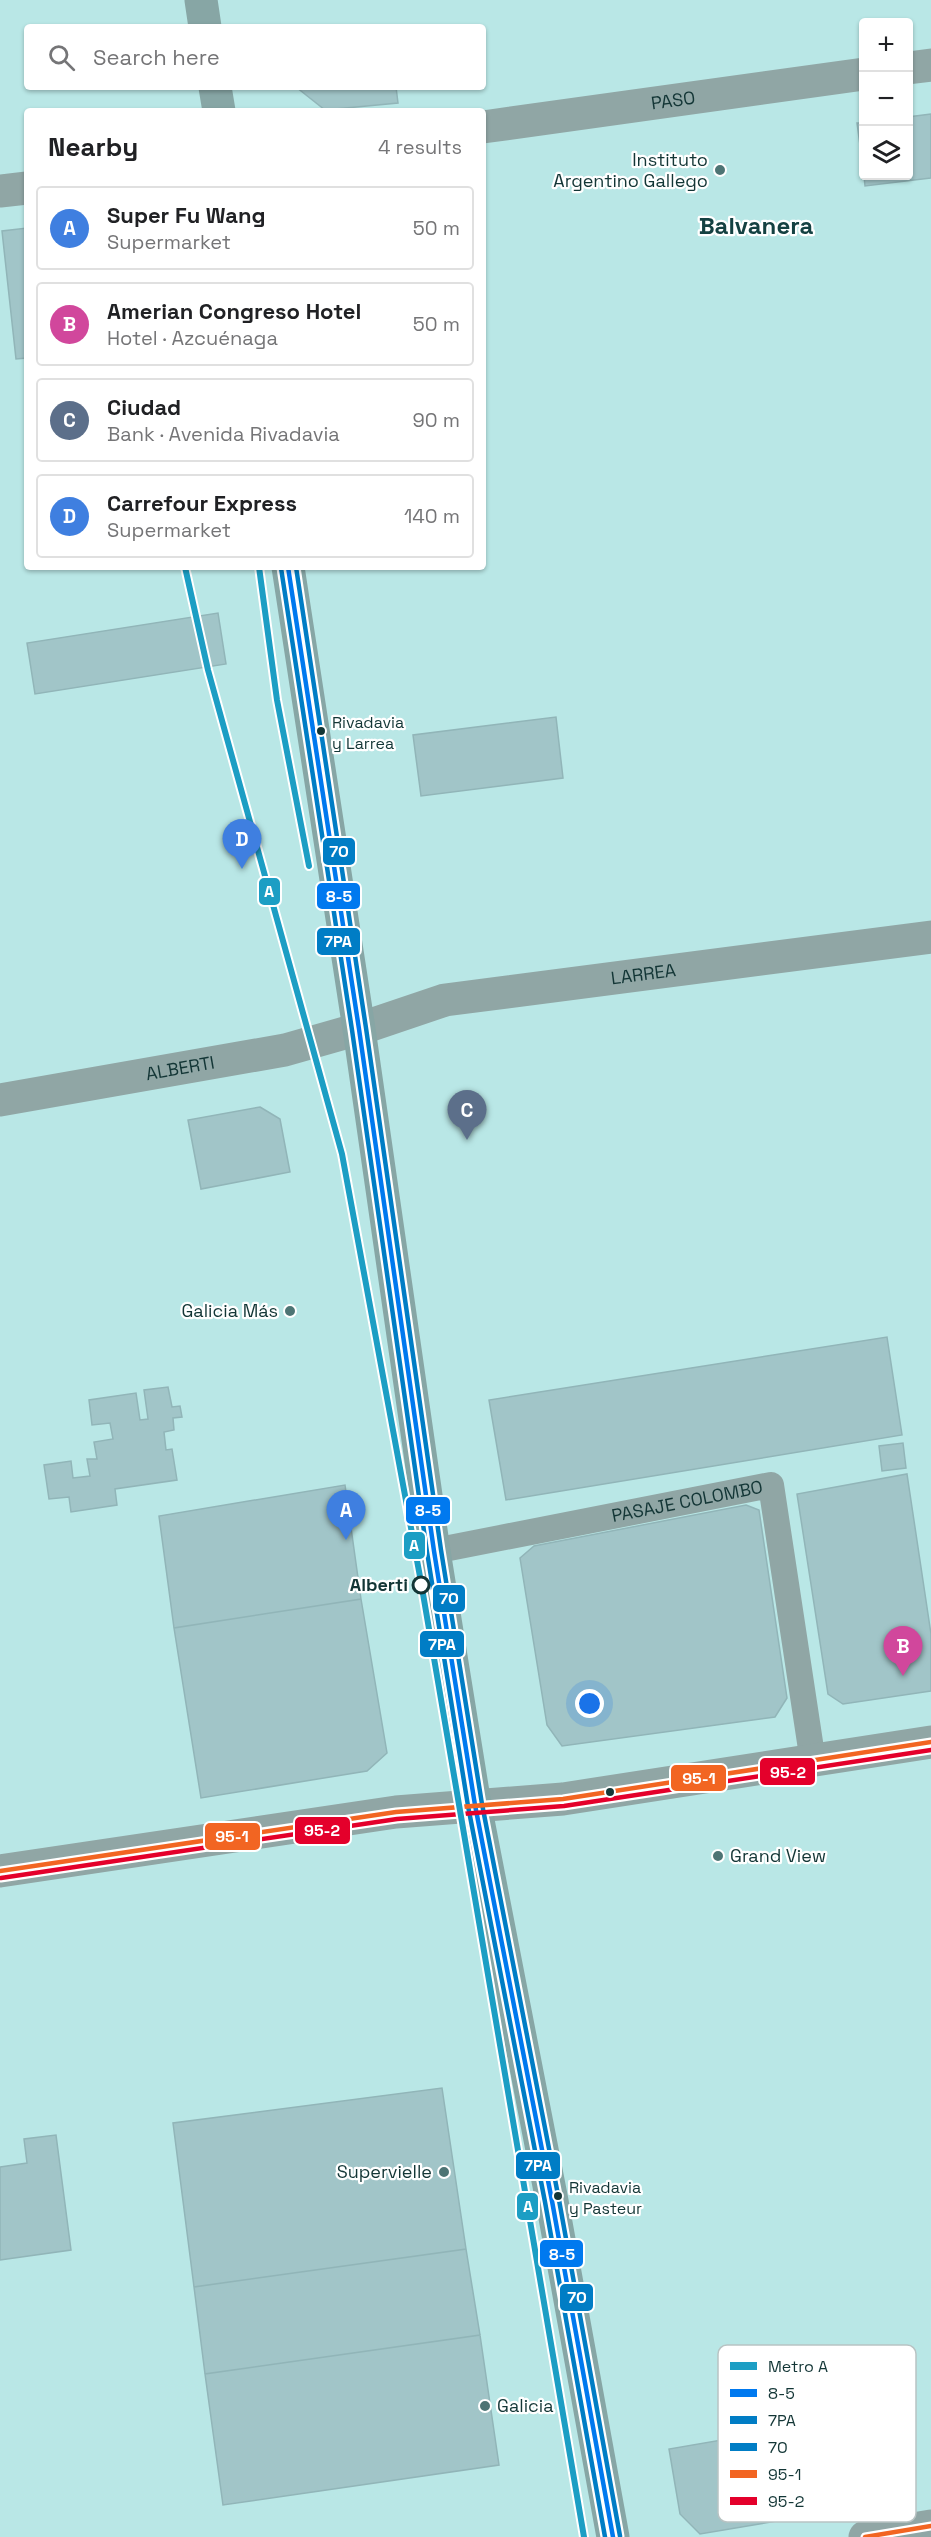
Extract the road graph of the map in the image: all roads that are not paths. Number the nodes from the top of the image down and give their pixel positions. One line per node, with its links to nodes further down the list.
1 (201, 0): 2 (main road)
2 (205, 24)
3 (931, 65): 4 (street)
4 (913, 67)
5 (859, 75): 8 (street, PASO)
6 (216, 90): 7 (main road)
7 (218, 108)
8 (486, 128)
9 (24, 188): 10 (street)
10 (0, 191)
11 (288, 570): 13 (main road)
12 (931, 937): 13 (street, LARREA)
13 (359, 1029): 14 (street, ALBERTI); 15 (main road)
14 (0, 1100)
15 (434, 1551): 17 (lane, PASAJE COLOMBO); 18 (main road)
16 (931, 1743): 17 (street)
17 (813, 1762): 18 (street)
18 (475, 1805): 19 (street); 21 (main road)
19 (0, 1871)
20 (931, 2526): 22 (street)
21 (613, 2537)
22 (865, 2537)

